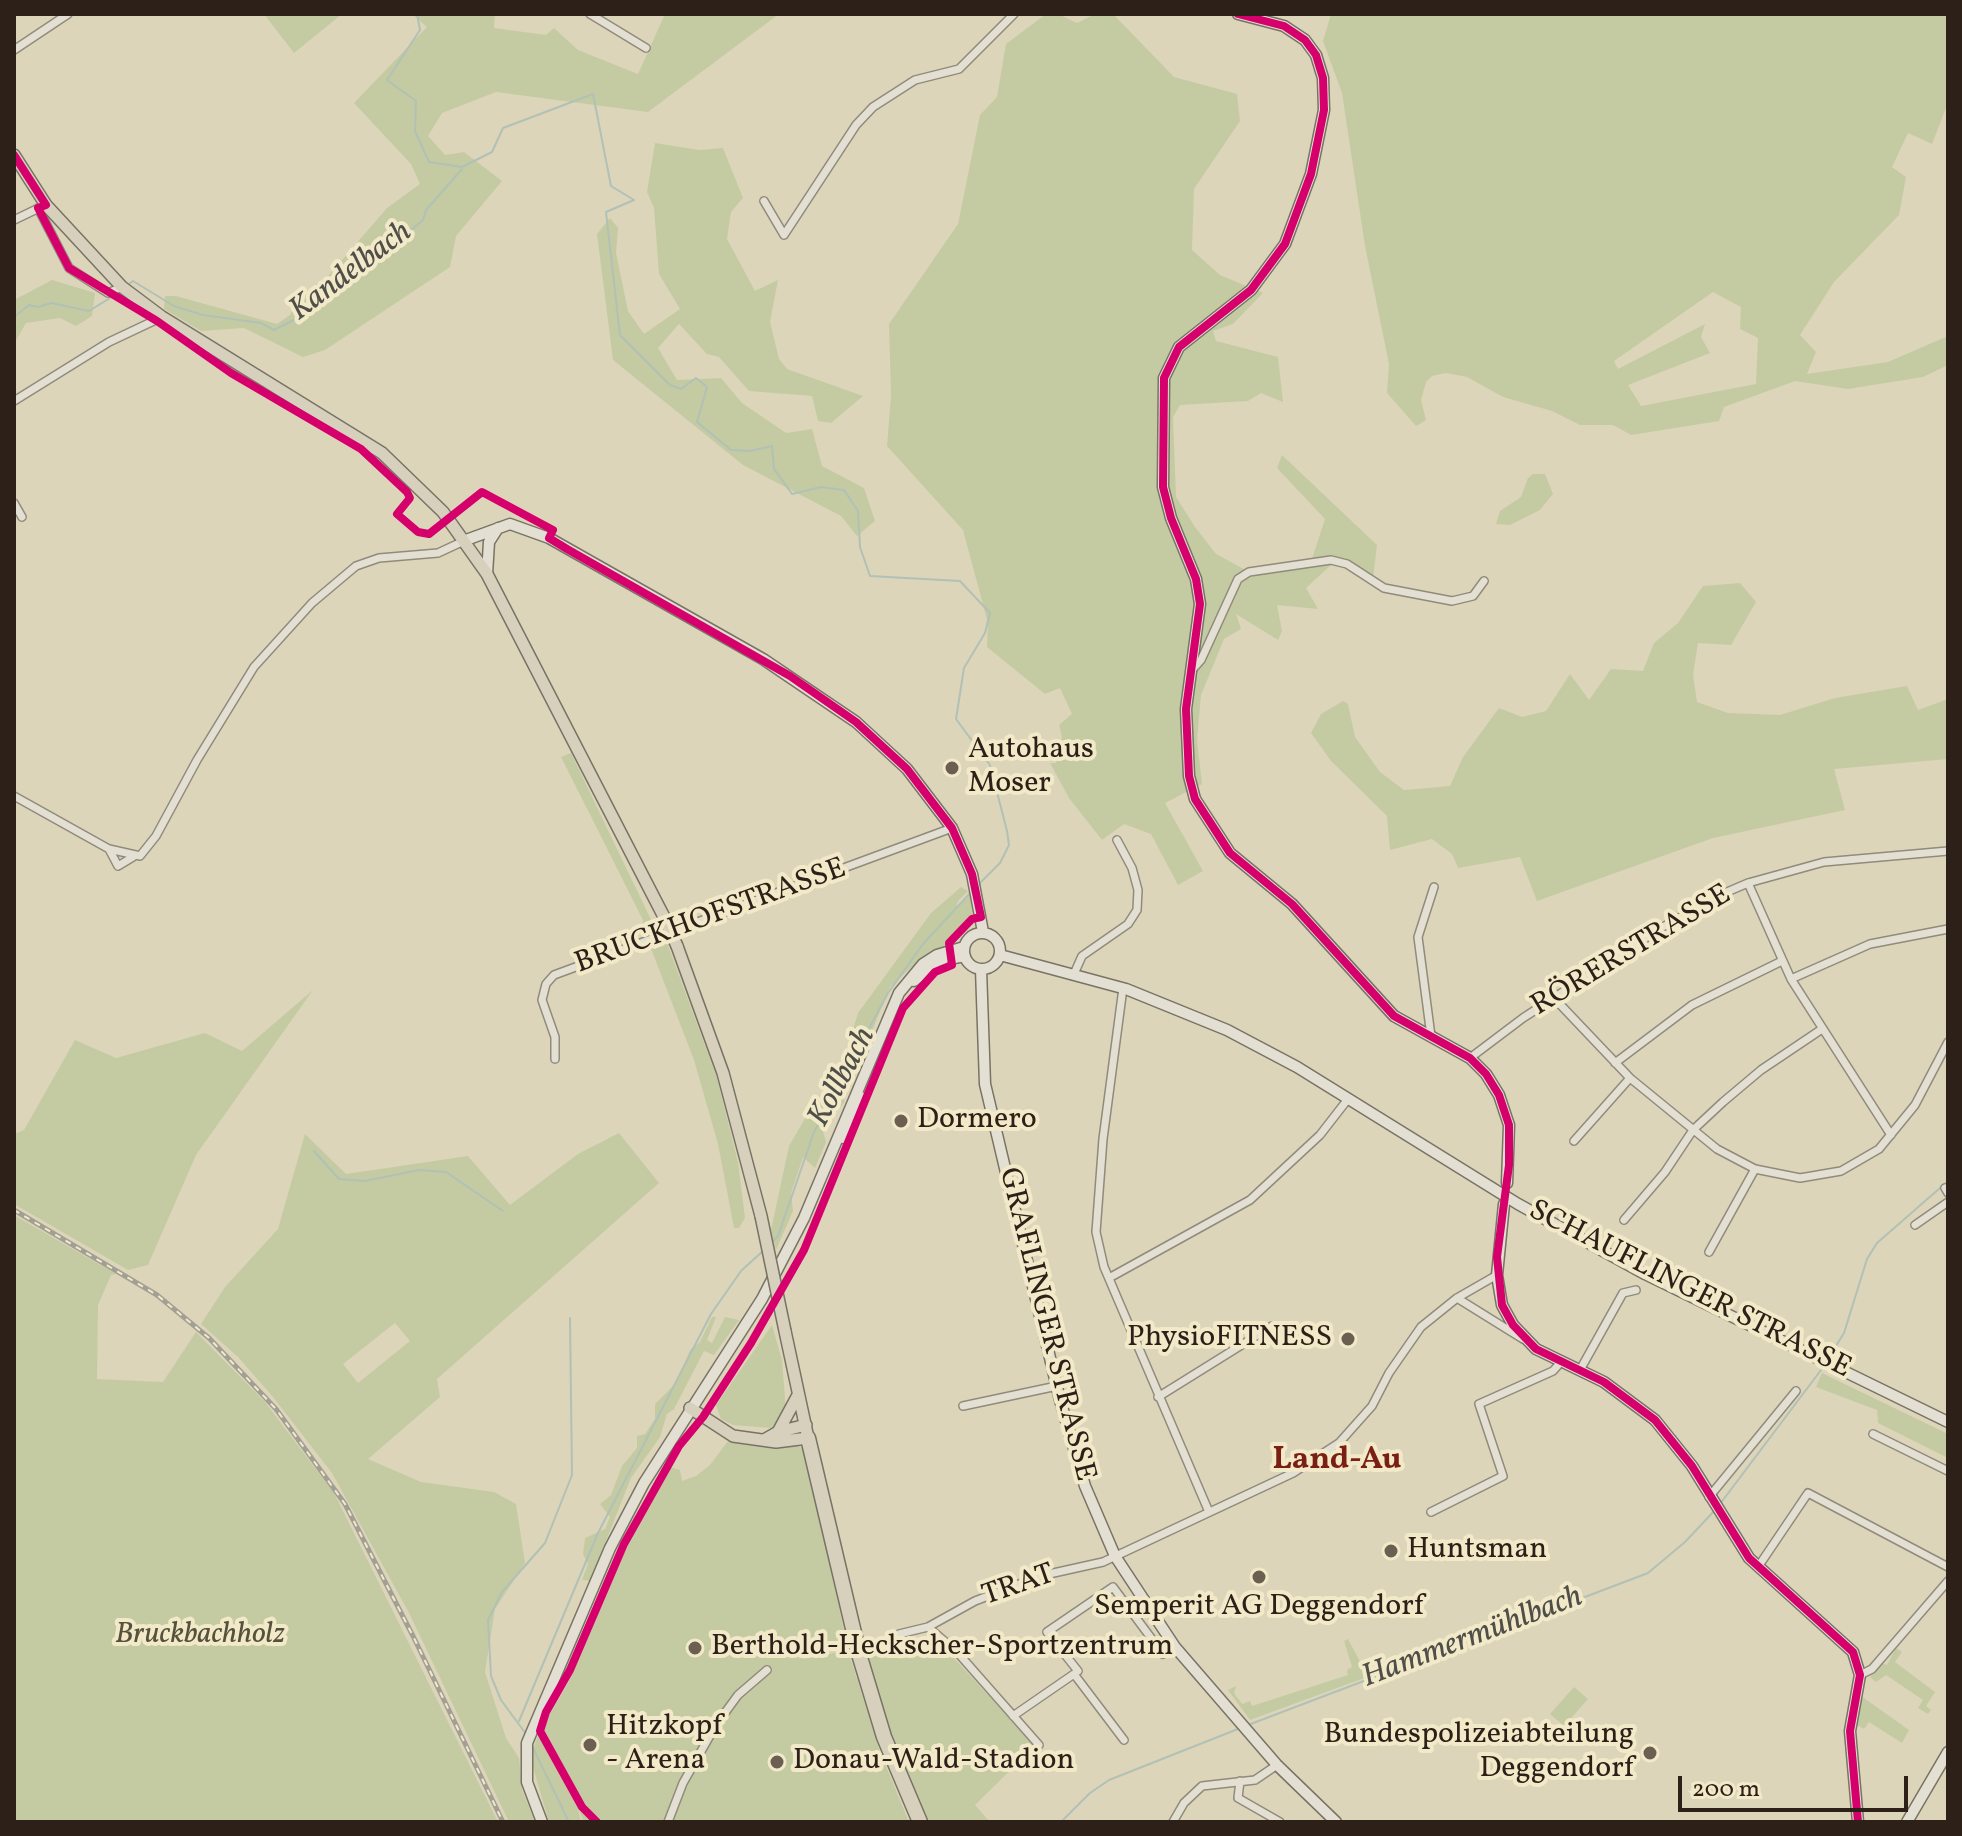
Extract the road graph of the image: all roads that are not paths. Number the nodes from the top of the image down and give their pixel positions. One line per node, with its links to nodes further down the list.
1 (68, 14): 6 (street)
2 (590, 14): 5 (street)
3 (1014, 14): 8 (street)
4 (1238, 14): 20 (street)
5 (646, 48)
6 (14, 50)
7 (14, 155): 9 (main road)
8 (764, 201)
9 (42, 207): 10 (street); 11 (main road); 11 (street)
10 (14, 220)
11 (122, 287): 12 (main road)
12 (162, 317): 13 (street); 17 (main road)
13 (14, 401)
14 (14, 503): 15 (street)
15 (22, 517)
16 (499, 526): 17 (street); 18 (street); 22 (street)
17 (466, 540): 18 (main road); 26 (street)
18 (487, 574): 67 (main road, bridge)
19 (1484, 581): 20 (street)
20 (1193, 669): 40 (street)
21 (14, 796): 24 (street)
22 (952, 828): 30 (street); 43 (street, BRUCKHOFSTRASSE)
23 (1117, 840): 35 (street)
24 (109, 849): 26 (street); 26 (street)
25 (1948, 851): 27 (street, RÖRERSTRASSE)
26 (133, 857)
27 (1748, 883): 33 (street); 38 (street, RÖRERSTRASSE)
28 (1434, 887): 40 (street)
29 (1948, 929): 36 (street)
30 (983, 932): 31 (street); 32 (street)
31 (964, 952): 34 (street); 70 (street)
32 (1000, 955): 34 (street); 35 (street, SCHAUFLINGER STRASSE)
33 (1782, 961): 36 (street); 44 (street)
34 (981, 969): 65 (street, GRAFLINGER STRASSE)
35 (1074, 974): 37 (street, SCHAUFLINGER STRASSE)
36 (1791, 979): 39 (street)
37 (1123, 988): 46 (street, SCHAUFLINGER STRASSE); 58 (street)
38 (1554, 998): 42 (street, RÖRERSTRASSE); 44 (street)
39 (1822, 1029): 47 (street); 48 (street)
40 (1431, 1036): 42 (street)
41 (1948, 1042): 48 (street)
42 (1470, 1058): 51 (street)
43 (555, 1059)
44 (1615, 1063): 45 (street)
45 (1630, 1078): 47 (street); 49 (street)
46 (1348, 1099): 58 (street); 71 (street, SCHAUFLINGER STRASSE)
47 (1693, 1130): 50 (street); 54 (street)
48 (1891, 1135): 50 (street)
49 (1574, 1141)
50 (1755, 1169): 56 (street)
51 (1507, 1183)
52 (1948, 1202): 55 (street)
53 (1504, 1204): 57 (street)
54 (1624, 1220)
55 (1915, 1225)
56 (1709, 1252)
57 (1497, 1275): 60 (street); 62 (street)
58 (1109, 1278): 68 (street)
59 (1636, 1290): 64 (street)
60 (1457, 1298): 62 (street); 78 (street)
61 (1272, 1326): 68 (street)
62 (1524, 1340): 63 (street)
63 (1561, 1362): 64 (street); 79 (street)
64 (1580, 1370): 77 (street)
65 (1057, 1386): 69 (street); 80 (street, GRAFLINGER STRASSE)
66 (1796, 1391): 77 (street)
67 (798, 1394): 72 (main road); 73 (main road)
68 (1158, 1397): 78 (street)
69 (963, 1406)
70 (690, 1408): 75 (main road); 96 (street)
71 (1948, 1422)
72 (807, 1431): 73 (main road); 75 (main road); 98 (highway)
73 (778, 1432): 75 (main road)
74 (1873, 1434): 76 (street)
75 (764, 1440)
76 (1948, 1471)
77 (1713, 1504): 81 (street)
78 (1209, 1512): 80 (street)
79 (1431, 1512)
80 (1115, 1556): 84 (street, TRAT); 86 (street, GRAFLINGER STRASSE)
81 (1758, 1567): 82 (street); 89 (street)
82 (1948, 1567)
83 (1948, 1581): 89 (street)
84 (928, 1627): 85 (street, TRAT); 90 (street)
85 (899, 1634)
86 (1175, 1647): 88 (street, TRAT); 94 (street, GRAFLINGER STRASSE)
87 (767, 1670): 97 (street)
88 (1078, 1671)
89 (1860, 1675): 102 (street)
90 (1013, 1716): 91 (street); 92 (street)
91 (1124, 1740)
92 (1039, 1745)
93 (1948, 1752): 103 (street)
94 (1277, 1765): 95 (street); 101 (street, GRAFLINGER STRASSE)
95 (1240, 1781): 99 (street); 100 (street)
96 (542, 1822)
97 (668, 1822)
98 (920, 1822)
99 (1173, 1822)
100 (1280, 1822)
101 (1336, 1822)
102 (1858, 1822)
103 (1907, 1822)

